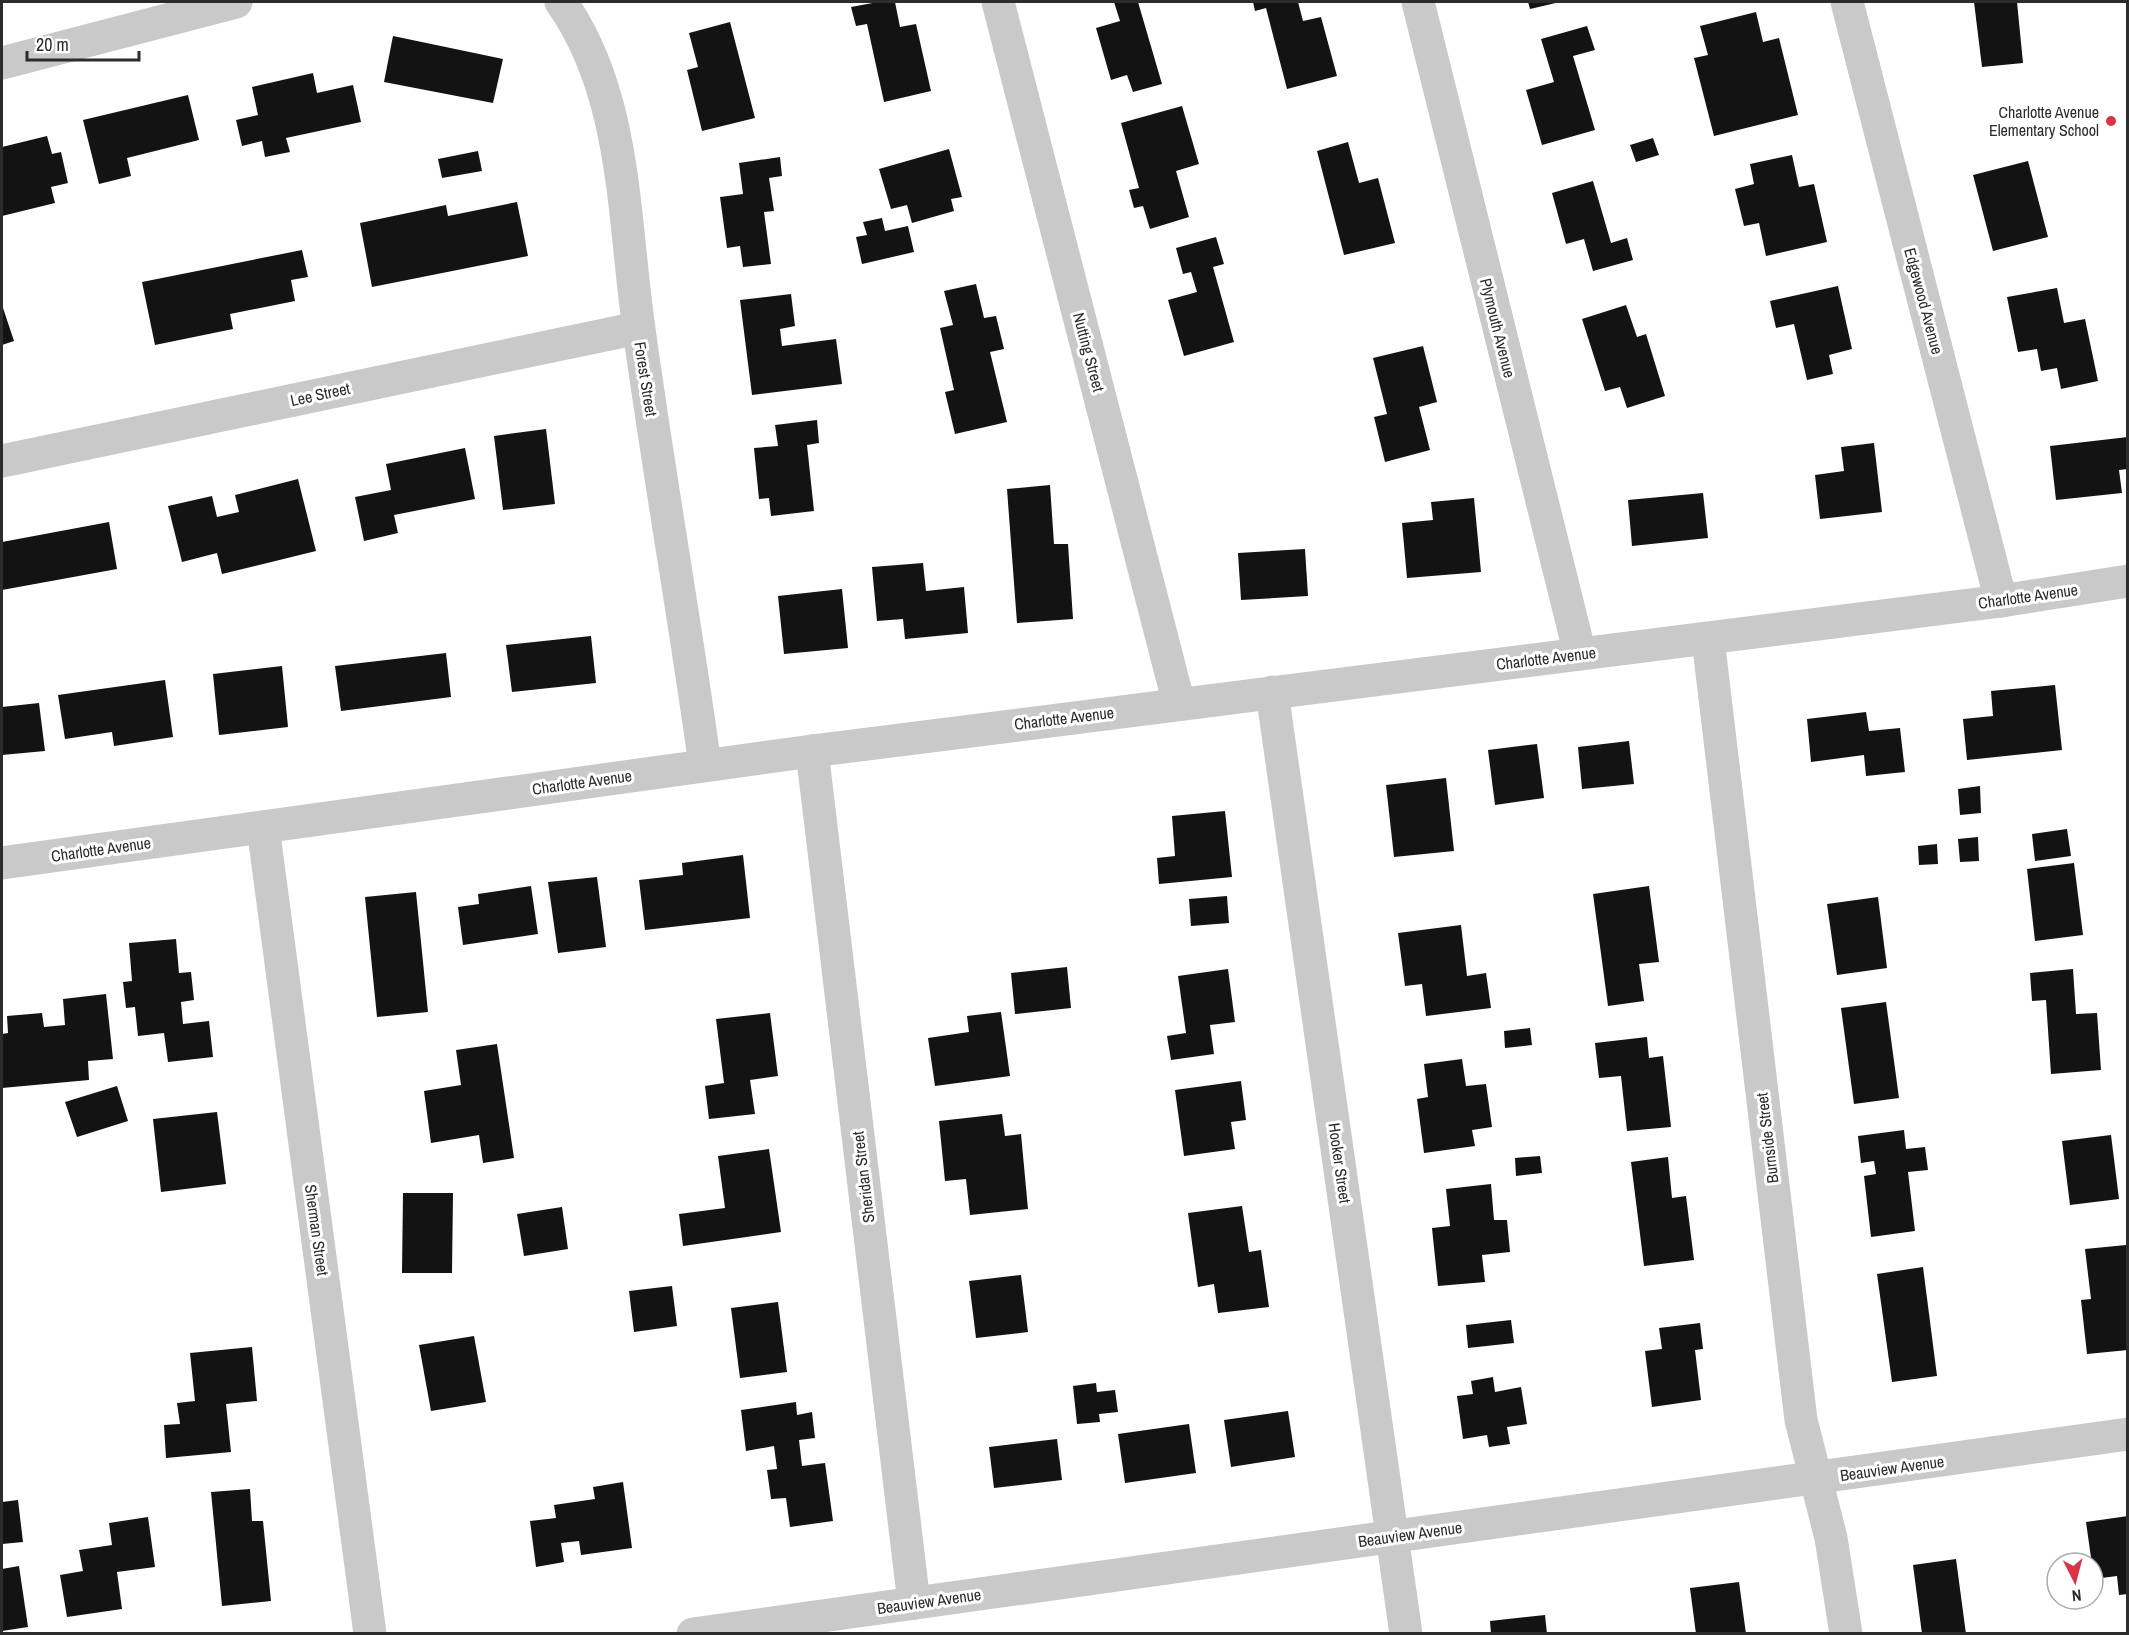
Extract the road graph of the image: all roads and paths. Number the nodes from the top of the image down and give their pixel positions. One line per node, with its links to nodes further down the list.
1 (236, 2): 6 (street)
2 (561, 2): 7 (street, Forest Street)
3 (998, 2): 14 (street, Nutting Street)
4 (1418, 2): 12 (street, Plymouth Avenue)
5 (1846, 2): 10 (street, Edgewood Avenue)
6 (2, 63)
7 (638, 328): 8 (street, Lee Street); 16 (street, Forest Street)
8 (2, 461)
9 (2127, 581): 10 (street, Charlotte Avenue)
10 (2001, 601): 11 (street, Charlotte Avenue)
11 (1708, 639): 12 (street, Charlotte Avenue); 20 (street, Burnside Street)
12 (1580, 654): 13 (street, Charlotte Avenue)
13 (1272, 692): 14 (street, Charlotte Avenue); 21 (street, Hooker Street)
14 (1179, 704): 15 (street, Charlotte Avenue)
15 (812, 751): 16 (street, Charlotte Avenue); 22 (street, Sheridan Street)
16 (705, 765): 17 (street, Charlotte Avenue)
17 (263, 827): 18 (street, Charlotte Avenue); 23 (street, Sherman Street)
18 (2, 863)
19 (2127, 1434): 20 (street, Beauview Avenue)
20 (1815, 1478): 21 (street, Beauview Avenue); 26 (street, Burnside Street)
21 (1394, 1536): 22 (street, Beauview Avenue); 25 (street, Hooker Street)
22 (914, 1603): 24 (street, Beauview Avenue)
23 (370, 1634)
24 (693, 1634)
25 (1406, 1634)
26 (1846, 1634)

